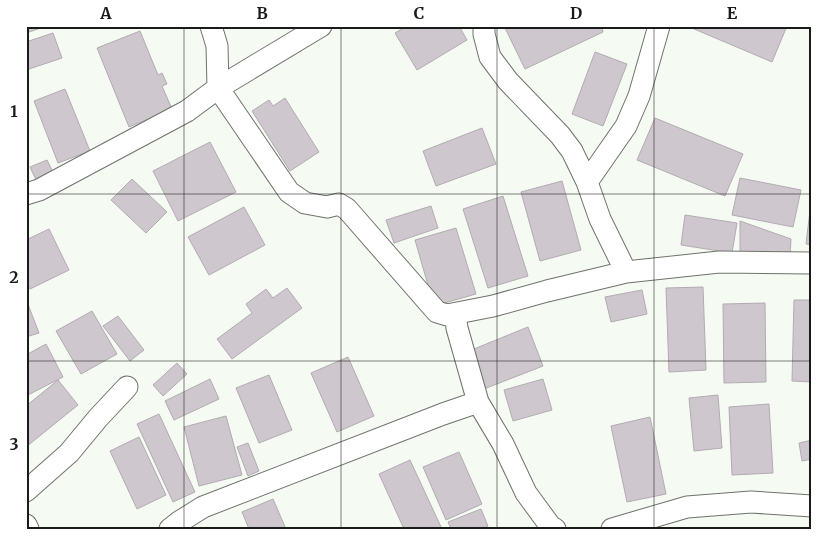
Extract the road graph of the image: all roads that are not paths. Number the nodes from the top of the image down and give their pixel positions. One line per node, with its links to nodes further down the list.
1 (211, 26): 5 (street)
2 (321, 26): 5 (street)
3 (484, 26): 6 (street)
4 (659, 26): 6 (street)
5 (218, 88): 7 (street); 10 (street)
6 (587, 182): 9 (street)
7 (26, 194)
8 (812, 263): 9 (street)
9 (626, 272): 10 (street)
10 (455, 314): 12 (street)
11 (126, 387): 13 (street)
12 (478, 402): 17 (street); 18 (street)
13 (26, 491)
14 (812, 506): 19 (street)
15 (26, 525): 16 (street)
16 (28, 529)
17 (170, 529)
18 (555, 529)
19 (612, 529)

